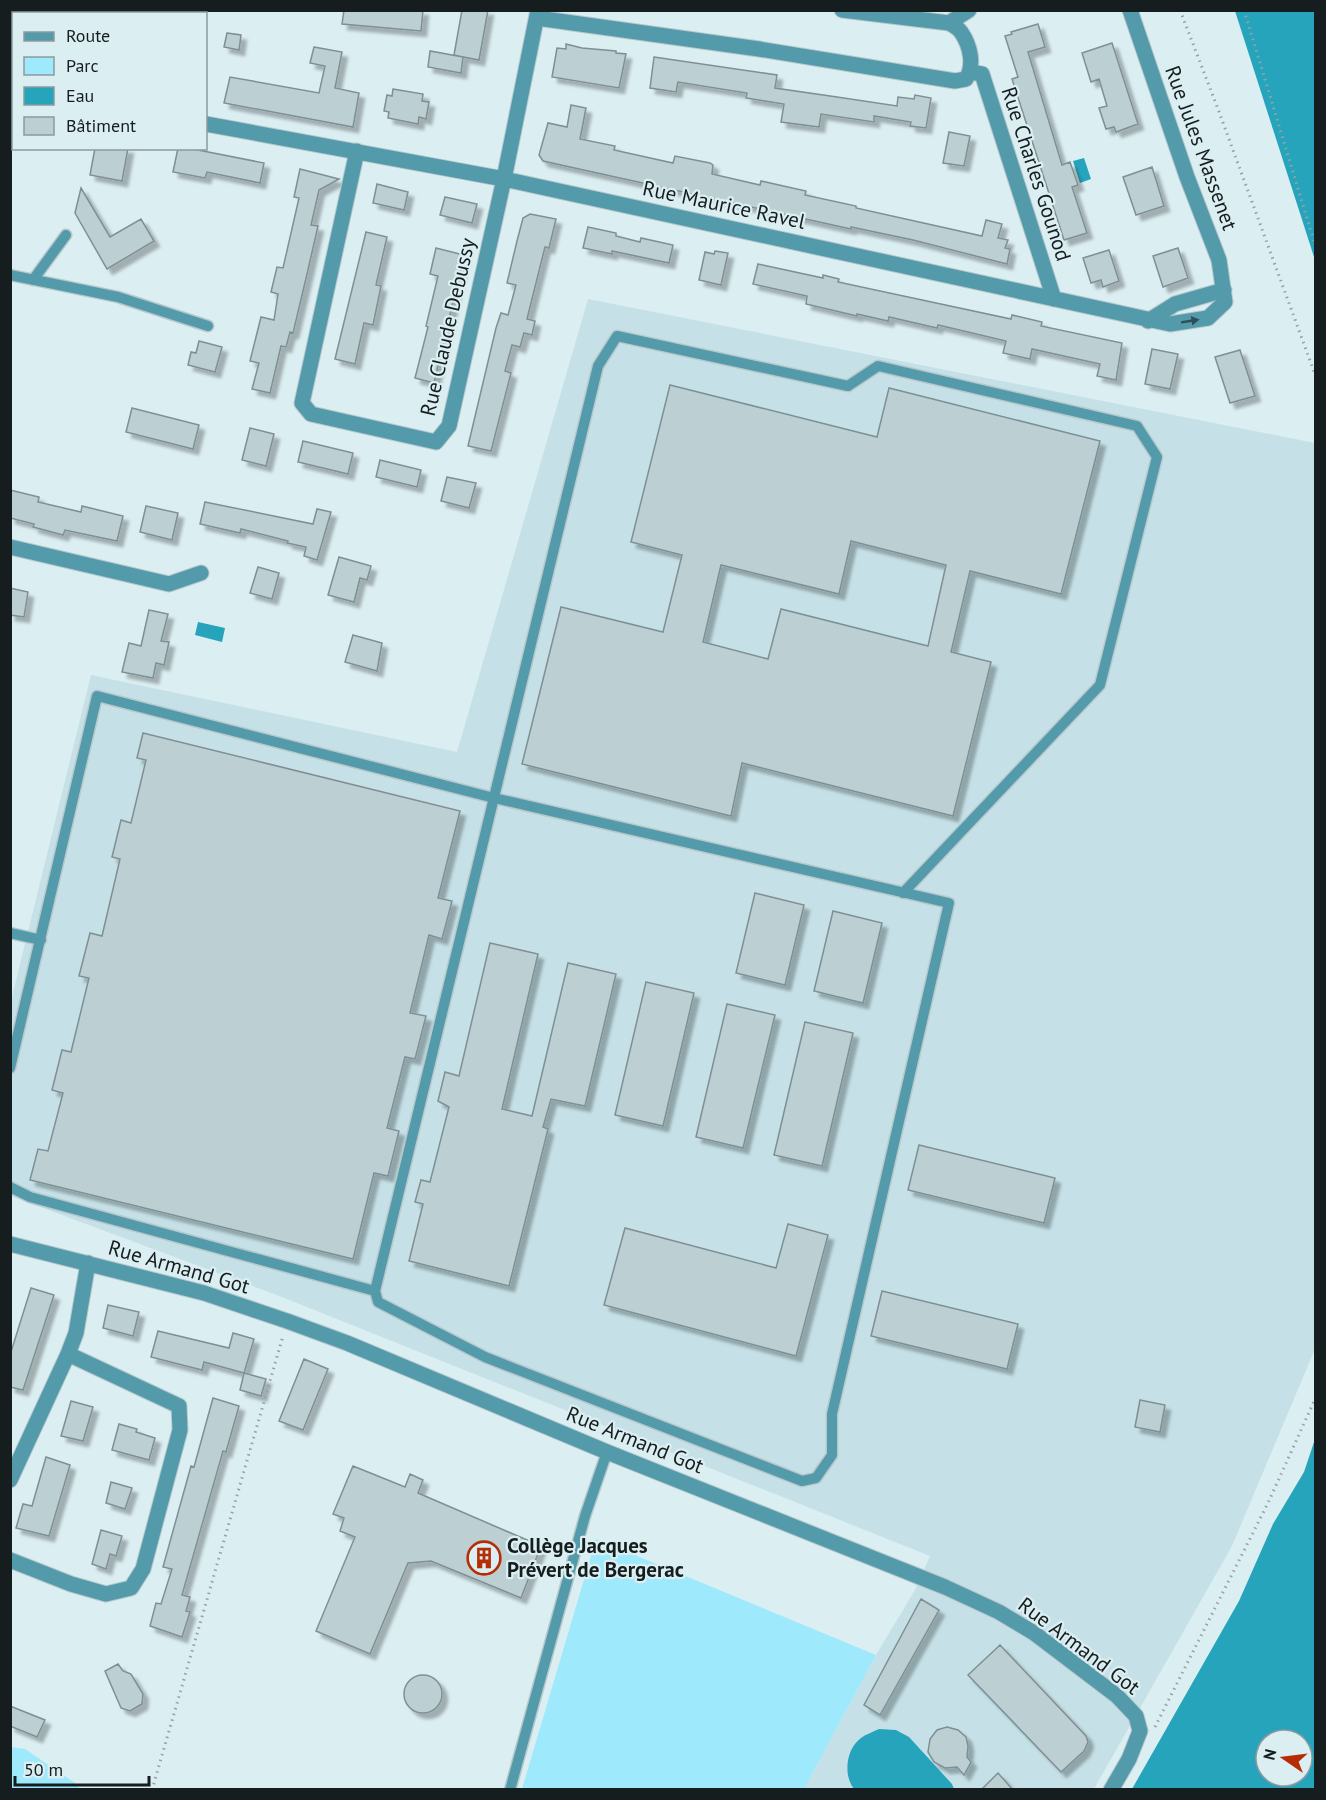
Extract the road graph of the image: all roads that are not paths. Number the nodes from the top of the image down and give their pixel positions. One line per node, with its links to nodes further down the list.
1 (842, 10): 5 (street)
2 (969, 10): 5 (street)
3 (1131, 10): 13 (street, Rue Jules Massenet)
4 (538, 14): 6 (street); 9 (street)
5 (949, 22): 6 (street)
6 (971, 72): 14 (street, Rue Charles Gounod)
7 (207, 124): 8 (street, Rue Maurice Ravel)
8 (357, 151): 9 (street, Rue Maurice Ravel); 9 (street, Rue Claude Debussy)
9 (504, 179): 14 (street, Rue Maurice Ravel)
10 (66, 235): 12 (lane)
11 (10, 275): 12 (lane)
12 (33, 280): 16 (lane)
13 (1225, 296): 15 (street); 15 (street, Rue Maurice Ravel, one-way to 13)
14 (1054, 299): 15 (street, Rue Maurice Ravel)
15 (1148, 321)
16 (208, 326)
17 (10, 547): 18 (street)
18 (201, 573)
19 (494, 798): 20 (lane); 20 (lane); 22 (lane); 27 (lane)
20 (903, 893): 27 (lane)
21 (10, 933): 22 (lane)
22 (41, 940): 23 (lane)
23 (10, 1068)
24 (10, 1187): 27 (lane)
25 (10, 1244): 26 (street, Rue Armand Got)
26 (88, 1263): 28 (street); 29 (street, Rue Armand Got)
27 (375, 1291)
28 (68, 1354): 30 (street); 31 (street)
29 (607, 1452): 32 (lane); 33 (street, Rue Armand Got)
30 (10, 1480)
31 (10, 1560)
32 (510, 1790)
33 (1111, 1790)

